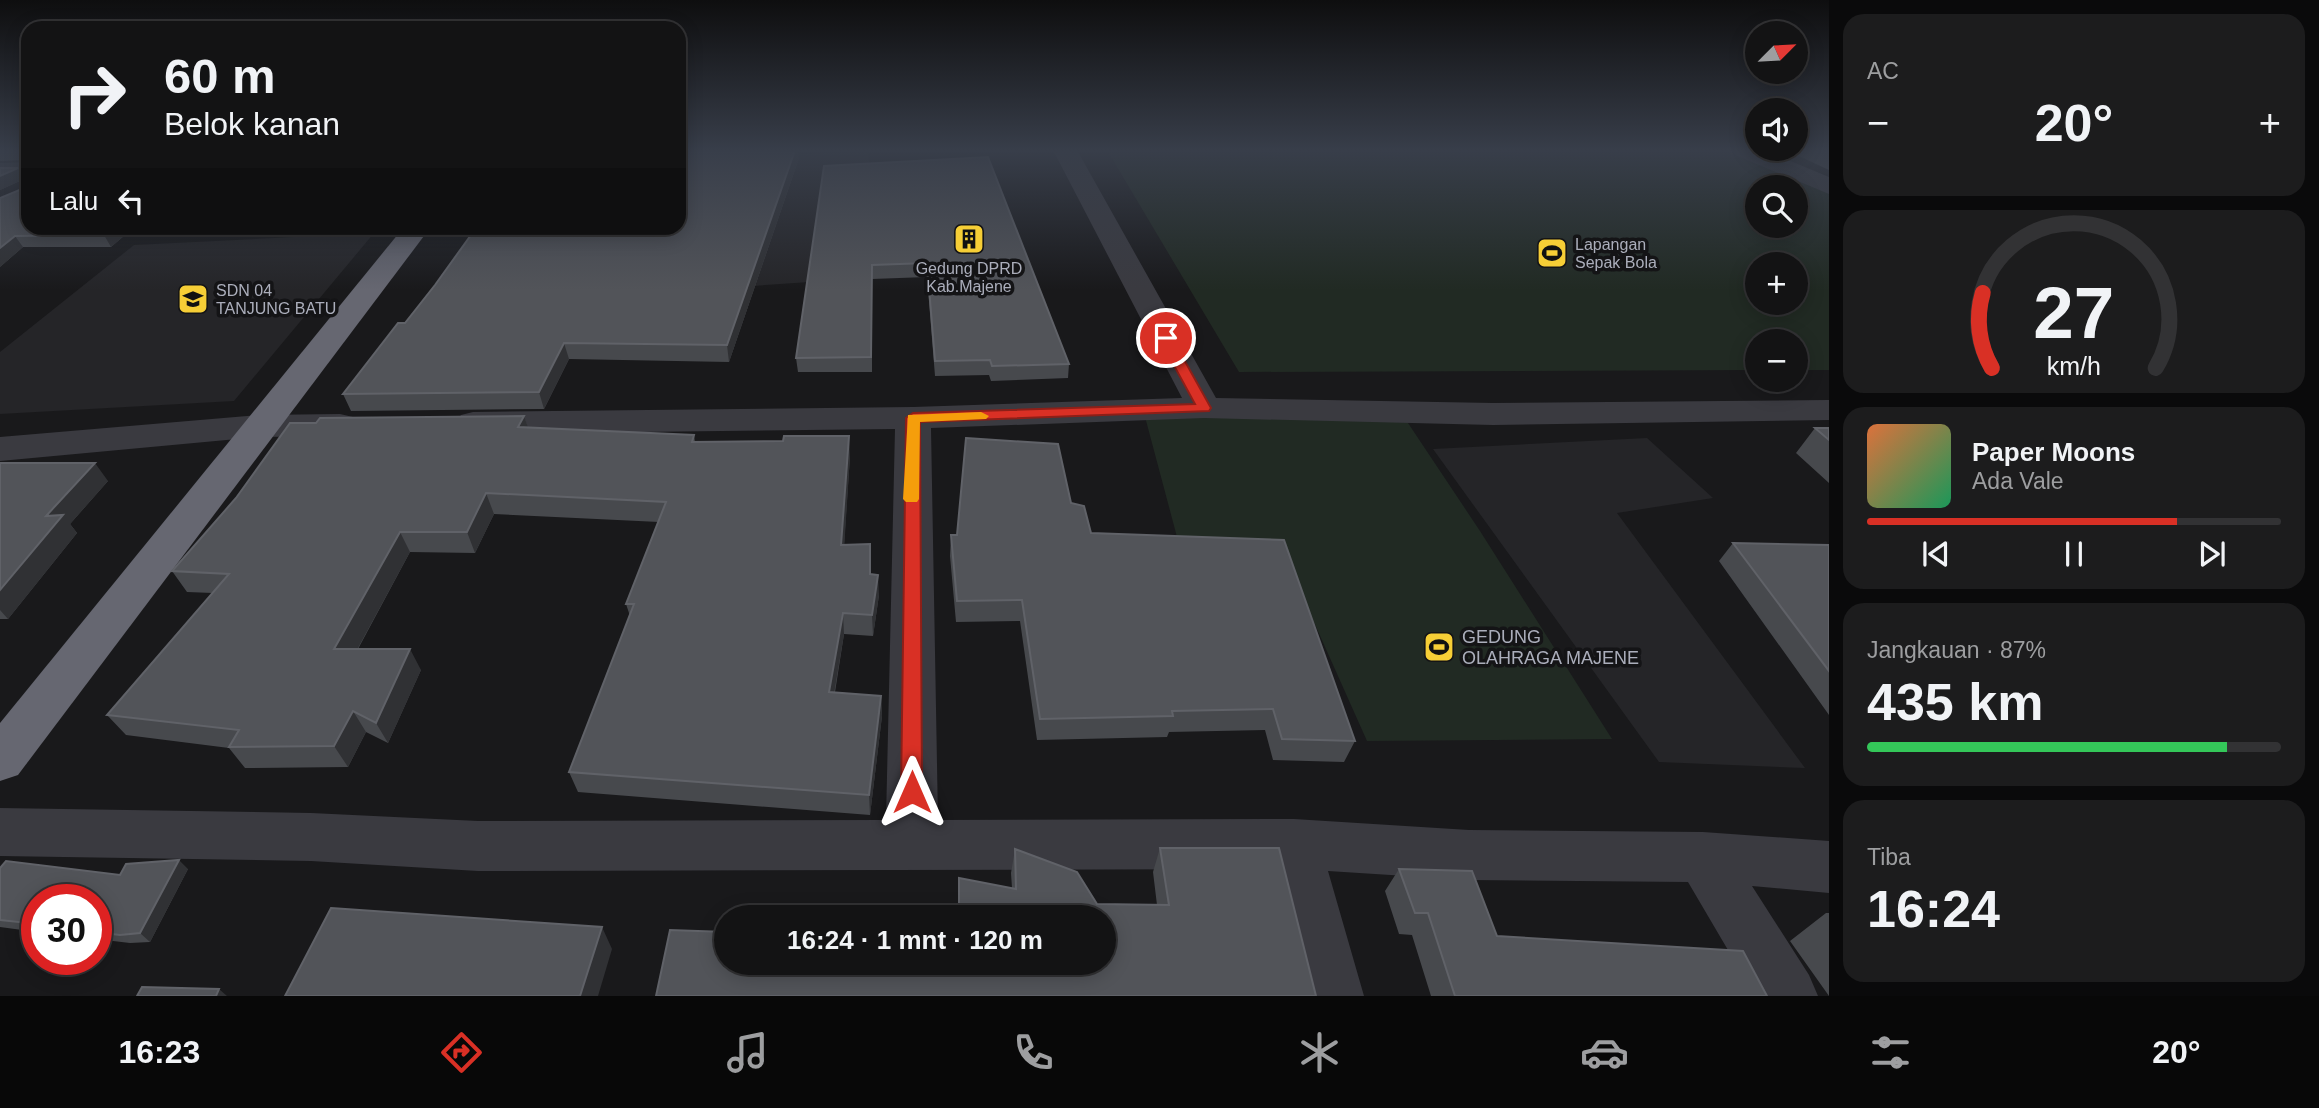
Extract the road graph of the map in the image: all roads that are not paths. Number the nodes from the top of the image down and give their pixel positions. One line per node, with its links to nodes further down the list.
1 (1090, 196): 3 (street)
2 (411, 235): 8 (highway)
3 (1204, 408): 4 (street); 5 (street)
4 (1829, 410)
5 (913, 418): 6 (street); 13 (street)
6 (441, 424)
7 (371, 425): 8 (street)
8 (260, 426): 9 (street); 10 (highway)
9 (0, 449)
10 (0, 760)
11 (0, 832): 13 (street)
12 (1293, 844): 13 (street); 14 (street); 16 (street)
13 (912, 846)
14 (1703, 857): 15 (street); 17 (street)
15 (1829, 867)
16 (1334, 996)
17 (1788, 996)

